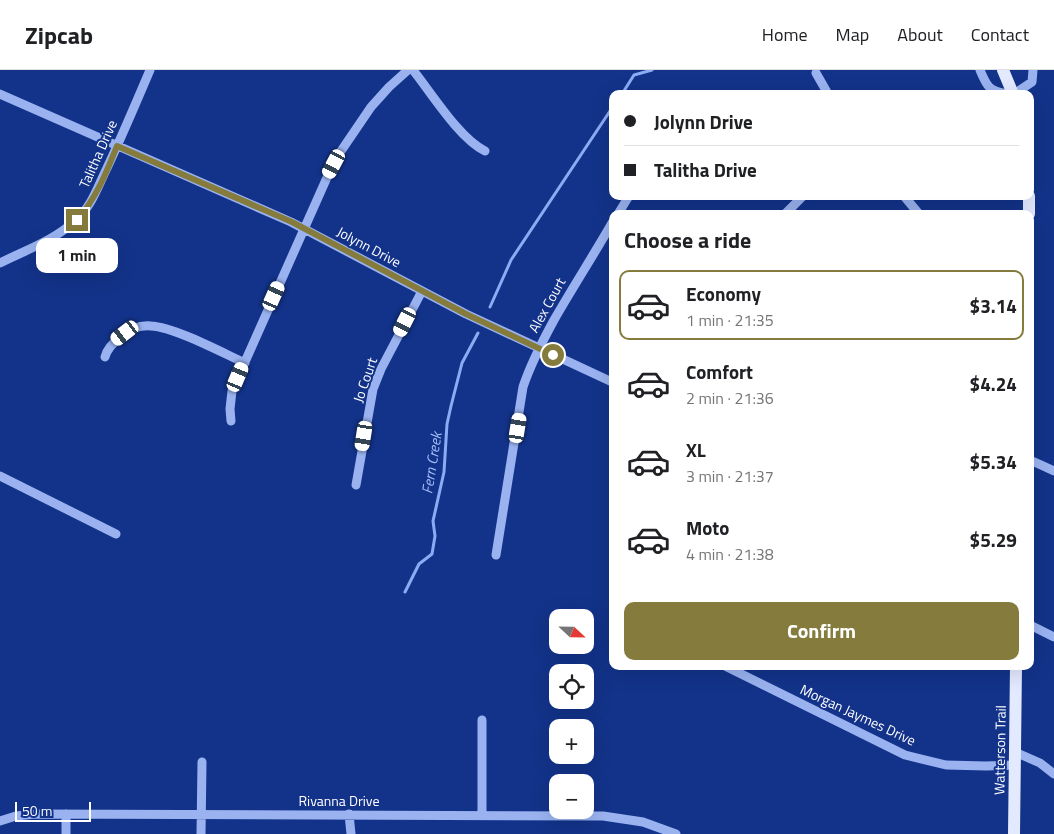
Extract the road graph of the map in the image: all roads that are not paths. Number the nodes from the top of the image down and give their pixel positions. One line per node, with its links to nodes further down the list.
1 (150, 70): 13 (street, Talitha Drive)
2 (408, 70): 20 (street)
3 (413, 70): 14 (street)
4 (980, 70): 9 (street)
5 (1004, 70): 10 (main road)
6 (1032, 70): 11 (street)
7 (816, 73): 8 (street)
8 (826, 90)
9 (992, 90)
10 (1012, 90)
11 (1020, 90)
12 (0, 94): 13 (street, Jolynn Drive)
13 (117, 146): 20 (street, Jolynn Drive); 21 (street, Talitha Drive)
14 (485, 151)
15 (799, 200): 17 (street)
16 (907, 200): 18 (street)
17 (789, 210)
18 (916, 210)
19 (609, 229): 23 (street, Alex Court)
20 (304, 230): 22 (street, Jolynn Drive); 25 (street)
21 (0, 263)
22 (422, 291): 23 (street, Jolynn Drive); 31 (street, Jo Court)
23 (538, 349): 26 (street, Jolynn Drive); 33 (street, Alex Court)
24 (106, 357): 25 (street)
25 (244, 363): 27 (street)
26 (609, 381)
27 (231, 421)
28 (1034, 462): 29 (street)
29 (1054, 471)
30 (0, 476): 32 (street)
31 (356, 485)
32 (116, 534)
33 (496, 555)
34 (1034, 627): 35 (street)
35 (1054, 637)
36 (733, 670): 39 (street, Morgan Jaymes Drive)
37 (1016, 670): 39 (main road, Watterson Trail)
38 (482, 720): 45 (street)
39 (1015, 759): 41 (street); 51 (main road, Watterson Trail)
40 (202, 762): 43 (street)
41 (1054, 774)
42 (66, 814): 43 (street, Rivanna Drive); 46 (street, Rivanna Drive); 47 (street)
43 (201, 814): 44 (street, Rivanna Drive); 48 (street)
44 (349, 814): 45 (street, Rivanna Drive); 49 (street)
45 (482, 815): 50 (street, Rivanna Drive)
46 (0, 820)
47 (66, 834)
48 (201, 834)
49 (351, 834)
50 (676, 834)
51 (1014, 834)

